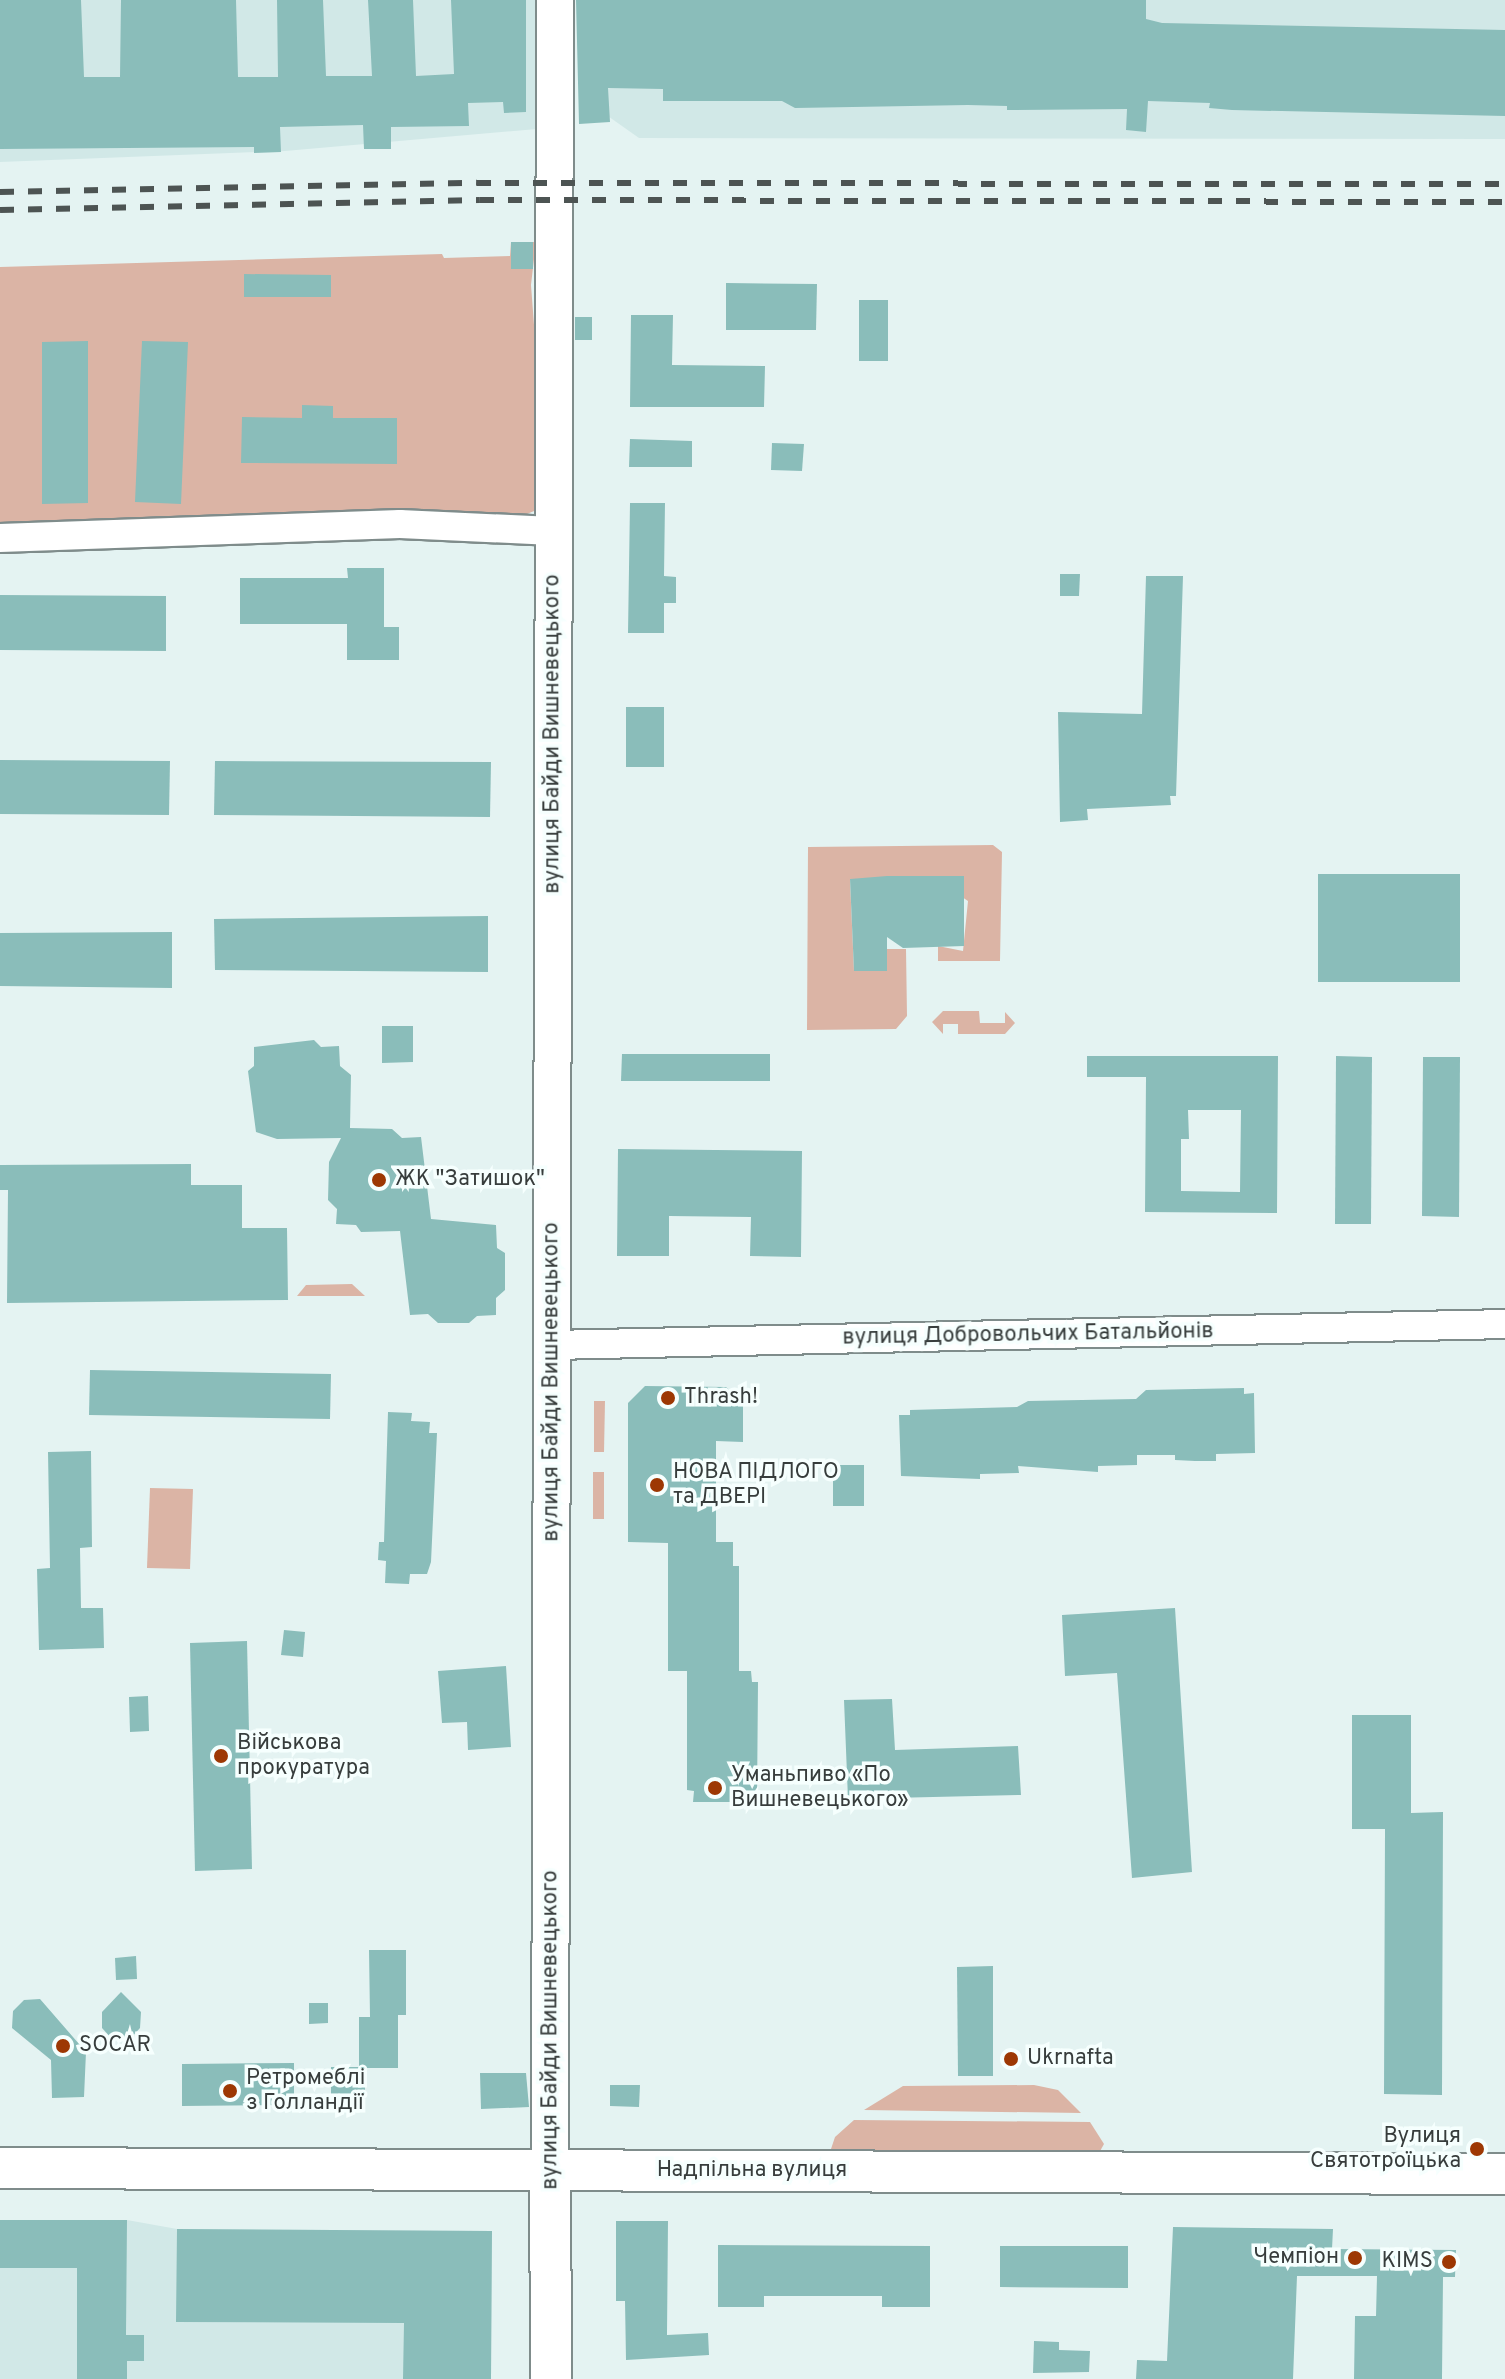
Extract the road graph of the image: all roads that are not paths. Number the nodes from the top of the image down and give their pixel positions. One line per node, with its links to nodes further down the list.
1 (555, 0): 2 (street, вулиця Байди Вишневецького)
2 (553, 531): 3 (street); 5 (street, вулиця Байди Вишневецького)
3 (0, 538)
4 (1505, 1324): 5 (street, вулиця Добровольчих Батальйонів)
5 (552, 1345): 7 (street, вулиця Байди Вишневецького)
6 (0, 2168): 7 (main road, Надпільна вулиця)
7 (550, 2173): 8 (main road, Надпільна вулиця); 9 (main road, вулиця Байди Вишневецького)
8 (1505, 2174)
9 (551, 2379)

